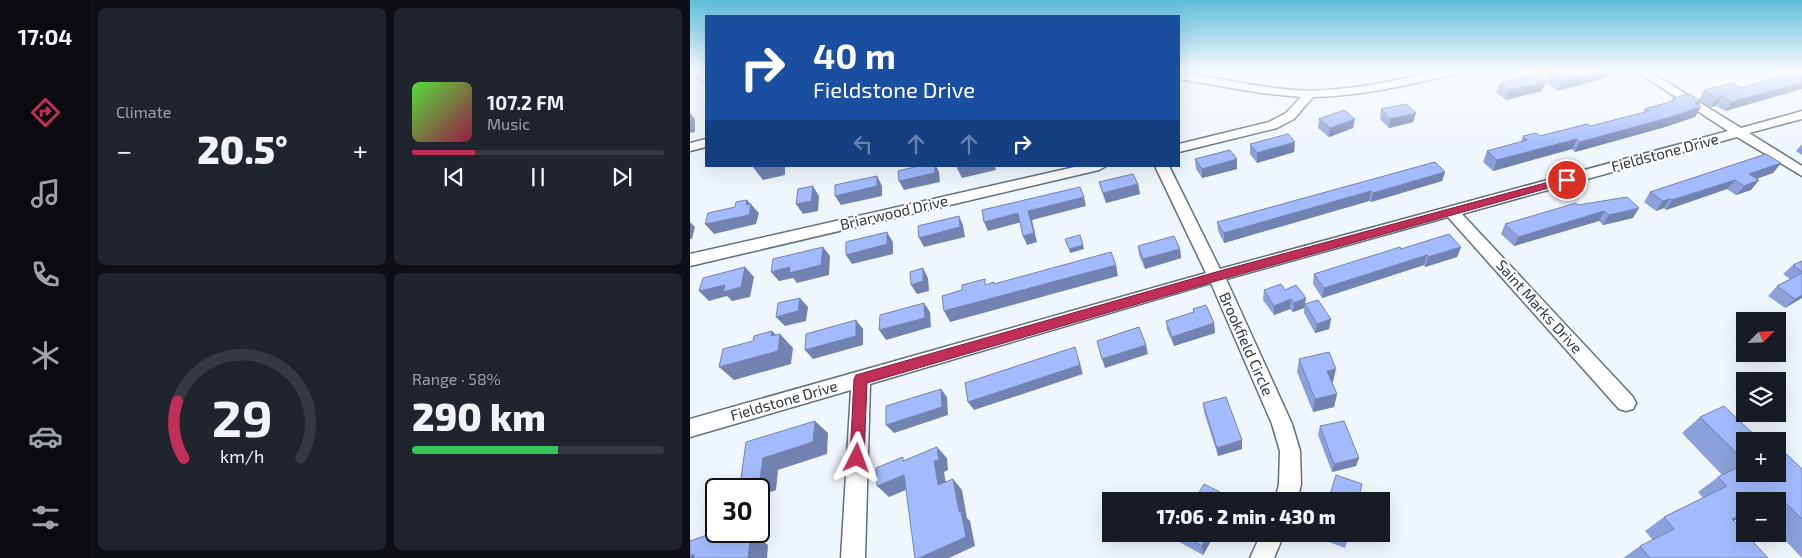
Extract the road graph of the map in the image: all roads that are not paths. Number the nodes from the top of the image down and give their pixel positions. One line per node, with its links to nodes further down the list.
1 (1307, 97): 7 (street)
2 (1682, 97): 4 (street)
3 (1802, 115): 4 (street, Fieldstone Drive)
4 (1739, 133): 10 (street); 11 (street, Fieldstone Drive)
5 (705, 143): 6 (street)
6 (690, 147)
7 (1180, 148)
8 (1095, 167): 12 (street, Briarwood Drive)
9 (1162, 167): 13 (street, Brookfield Circle)
10 (1802, 172)
11 (1452, 212): 13 (street, Fieldstone Drive); 15 (street, Saint Marks Drive)
12 (690, 260)
13 (1216, 276): 14 (street, Fieldstone Drive); 17 (street, Brookfield Circle)
14 (861, 379): 16 (street, Fieldstone Drive); 19 (street)
15 (1626, 403)
16 (690, 428)
17 (1288, 492)
18 (1269, 542): 20 (street)
19 (853, 558)
20 (1262, 558)

